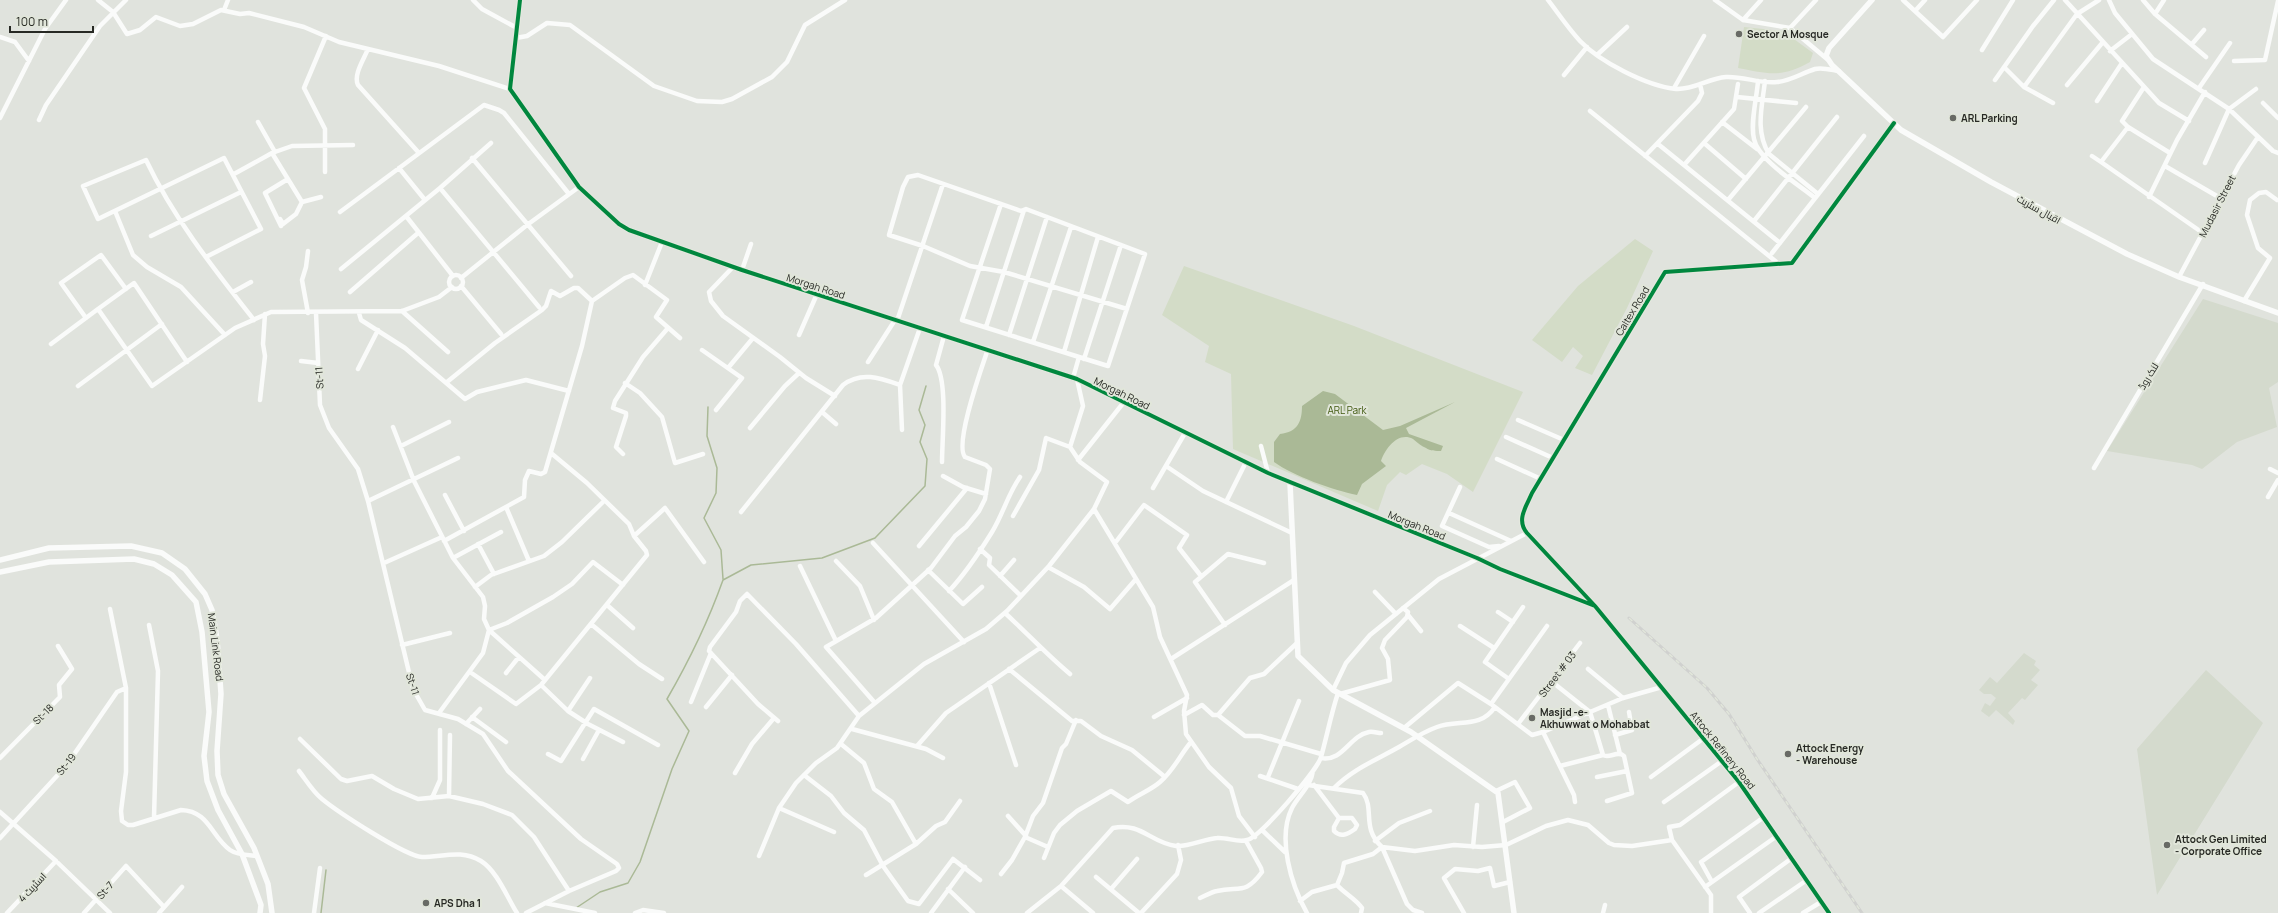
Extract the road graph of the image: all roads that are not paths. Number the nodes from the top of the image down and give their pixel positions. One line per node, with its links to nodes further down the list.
1 (66, 0): 49 (street)
2 (98, 0): 26 (street)
3 (126, 0): 26 (street)
4 (228, 0): 24 (street)
5 (473, 0): 31 (street)
6 (520, 0): 31 (street)
7 (845, 0): 38 (street)
8 (1548, 0): 42 (street)
9 (1716, 0): 29 (street)
10 (1761, 0): 29 (street)
11 (1816, 0): 32 (street)
12 (1872, 0): 48 (street)
13 (1903, 0): 25 (street)
14 (1925, 0): 25 (street)
15 (1977, 0): 25 (street)
16 (2013, 0): 44 (street)
17 (2054, 0): 52 (street)
18 (2065, 0): 27 (street)
19 (2099, 0): 27 (street)
20 (2109, 0): 34 (street)
21 (2143, 0): 28 (street)
22 (2164, 0): 28 (street)
23 (2278, 1): 50 (street)
24 (224, 10): 26 (street); 35 (street)
25 (1915, 11)
26 (113, 12): 81 (street)
27 (2077, 14): 39 (street); 61 (street)
28 (2155, 14): 41 (street)
29 (1743, 20): 32 (street)
30 (1627, 27): 46 (street)
31 (517, 28): 38 (street)
32 (1790, 28): 48 (street)
33 (2204, 30): 41 (street)
34 (2132, 34): 45 (street); 64 (street)
35 (326, 36): 43 (street); 93 (street)
36 (1704, 36): 63 (street)
37 (0, 37): 49 (street)
38 (516, 38): 66 (street)
39 (2102, 42): 45 (street); 60 (street)
40 (2230, 43): 64 (street)
41 (2192, 44): 47 (street)
42 (1587, 47): 46 (street); 54 (street)
43 (368, 49): 66 (street); 96 (street)
44 (1982, 50)
45 (2110, 51): 51 (street)
46 (1597, 55): 63 (street)
47 (2206, 56)
48 (1828, 59): 53 (street, اقبال سٹریٹ)
49 (29, 61): 79 (street)
50 (2234, 61)
51 (2122, 64): 62 (street); 71 (street)
52 (2004, 67): 56 (street); 61 (street)
53 (1839, 71): 57 (street); 85 (street, اقبال سٹریٹ)
54 (1564, 75)
55 (1758, 80): 57 (street); 58 (street); 69 (street)
56 (1995, 80)
57 (1765, 81): 70 (street)
58 (1700, 84): 63 (street); 91 (street)
59 (1738, 84): 68 (street)
60 (2067, 85)
61 (2024, 87): 73 (street)
62 (2144, 87): 82 (street); 86 (street)
63 (1674, 88)
64 (2199, 88): 67 (street)
65 (2256, 89): 76 (street)
66 (510, 90): 115 (street, Morgah Road)
67 (2205, 92): 76 (street); 82 (street)
68 (1737, 97): 69 (street); 84 (street)
69 (1756, 99): 70 (street); 94 (street)
70 (1762, 100): 72 (street); 97 (street)
71 (2097, 101)
72 (1796, 103)
73 (2053, 103)
74 (2263, 103): 80 (street)
75 (1806, 107): 97 (street)
76 (2229, 109): 88 (street); 105 (street)
77 (1590, 111): 100 (street)
78 (1837, 117): 111 (street)
79 (0, 118)
80 (2278, 118)
81 (39, 120)
82 (2188, 120): 98 (street)
83 (258, 122): 95 (street)
84 (1722, 122): 90 (street); 94 (street)
85 (1894, 123): 153 (street, Caltex Road); 161 (street, اقبال سٹریٹ)
86 (2128, 127): 98 (street); 104 (street)
87 (1864, 136): 120 (street)
88 (2258, 137): 99 (street); 123 (street, Mudasir Street)
89 (491, 143): 103 (street)
90 (1704, 143): 106 (street); 112 (street)
91 (1658, 144): 100 (street); 106 (street)
92 (353, 145): 93 (street)
93 (325, 146): 95 (street); 109 (street)
94 (1759, 150): 102 (street)
95 (274, 153): 110 (street); 113 (street)
96 (419, 153): 108 (street); 119 (street)
97 (1768, 153): 102 (street); 111 (street)
98 (2170, 153): 107 (street)
99 (2278, 153)
100 (1645, 156): 153 (street)
101 (2092, 156): 104 (street)
102 (1764, 157): 111 (street); 112 (street)
103 (472, 158): 116 (street); 137 (street)
104 (2101, 162): 121 (street)
105 (2205, 163)
106 (1684, 165): 125 (street)
107 (2165, 166): 121 (street); 123 (street)
108 (399, 168): 124 (street); 131 (street)
109 (325, 172)
110 (234, 174): 117 (street); 118 (street)
111 (1790, 175): 120 (street); 136 (street)
112 (1746, 178): 125 (street)
113 (288, 179): 127 (street); 138 (street)
114 (943, 184): 128 (street); 148 (street); 148 (street)
115 (579, 187): 119 (street); 144 (street, Morgah Road)
116 (440, 188): 124 (street); 150 (street)
117 (160, 190): 130 (street); 130 (street); 135 (street)
118 (242, 192): 135 (street); 152 (street)
119 (569, 194): 137 (street)
120 (1816, 196): 145 (street)
121 (2149, 196): 140 (street)
122 (321, 197): 127 (street)
123 (2222, 199): 140 (street, Mudasir Street)
124 (425, 200): 132 (street)
125 (1728, 200): 136 (street)
126 (2277, 200): 176 (street)
127 (302, 202): 134 (street)
128 (1001, 204): 129 (street); 155 (street)
129 (1024, 210): 133 (street); 158 (street)
130 (115, 211): 196 (street)
131 (340, 212)
132 (406, 216): 141 (street); 156 (street)
133 (1047, 217): 139 (street); 163 (street)
134 (280, 219)
135 (181, 222): 142 (street); 152 (street)
136 (1754, 222): 145 (street)
137 (527, 225): 150 (street); 160 (street)
138 (280, 226)
139 (1071, 226): 143 (street); 169 (street)
140 (2205, 231): 161 (street, Mudasir Street)
141 (418, 233): 159 (street); 172 (street)
142 (151, 236)
143 (1098, 237): 147 (street); 174 (street)
144 (662, 242): 154 (street, Morgah Road); 166 (street)
145 (1780, 243): 151 (street)
146 (751, 244): 157 (street)
147 (1121, 245): 177 (street); 180 (street)
148 (923, 246): 155 (street); 189 (street)
149 (308, 251): 182 (street)
150 (493, 253): 162 (street); 178 (street)
151 (1772, 253)
152 (206, 257): 171 (street)
153 (1779, 264): 237 (street, Caltex Road)
154 (733, 267): 157 (street, Morgah Road); 201 (street)
155 (979, 269): 158 (street); 191 (street)
156 (341, 270)
157 (742, 270): 173 (street, Morgah Road)
158 (1004, 272): 163 (street); 191 (street)
159 (453, 276): 162 (street); 168 (street)
160 (571, 276)
161 (2179, 277): 165 (street, اقبال سٹریٹ)
162 (461, 278): 167 (street)
163 (1028, 279): 169 (street); 198 (street)
164 (251, 282): 171 (street)
165 (2203, 284): 176 (street, اقبال سٹریٹ); 251 (street, لنک روڈ)
166 (645, 285): 175 (street); 192 (street)
167 (461, 286): 168 (street); 195 (street)
168 (452, 287): 181 (street)
169 (1052, 287): 174 (street); 202 (street)
170 (126, 289): 179 (street); 187 (street); 190 (street)
171 (233, 292): 188 (street)
172 (350, 292)
173 (816, 294): 189 (street, Morgah Road); 197 (street)
174 (1081, 296): 177 (street); 208 (street)
175 (592, 301): 219 (street); 223 (street)
176 (2244, 301): 185 (street, اقبال سٹریٹ)
177 (1102, 302): 180 (street); 210 (street)
178 (539, 307)
179 (98, 309): 187 (street); 204 (street)
180 (1126, 309): 210 (street)
181 (402, 311): 184 (street); 207 (street)
182 (308, 313): 183 (street); 186 (street)
183 (316, 313): 184 (street); 214 (street, St-11)
184 (360, 313): 194 (street)
185 (2278, 313)
186 (265, 314): 188 (street); 225 (street)
187 (86, 318): 203 (street)
188 (254, 320): 196 (street)
189 (896, 320): 193 (street, Morgah Road); 213 (street)
190 (162, 324): 204 (street); 212 (street)
191 (986, 327): 198 (street)
192 (668, 328): 200 (street); 220 (street)
193 (920, 328): 199 (street, Morgah Road); 221 (street)
194 (378, 330): 216 (street); 219 (street)
195 (501, 334)
196 (225, 335): 212 (street)
197 (799, 335)
198 (1009, 335): 202 (street)
199 (944, 336): 205 (street, Morgah Road); 248 (street)
200 (680, 338)
201 (753, 338): 215 (street); 217 (street)
202 (1033, 342): 208 (street)
203 (51, 344)
204 (126, 349): 212 (street); 222 (street)
205 (988, 349): 218 (street, Morgah Road); 264 (street)
206 (702, 350): 215 (street)
207 (448, 352)
208 (1064, 352): 209 (street)
209 (1079, 357): 210 (street); 218 (street)
210 (1084, 359)
211 (301, 361): 214 (street)
212 (187, 362)
213 (868, 362)
214 (318, 363): 267 (street, St-11)
215 (728, 368): 227 (street)
216 (358, 369)
217 (799, 373): 224 (street); 233 (street)
218 (1075, 378): 226 (street, Morgah Road); 240 (street)
219 (448, 382): 223 (street)
220 (626, 383): 242 (street); 243 (street)
221 (900, 385): 224 (street); 234 (street)
222 (78, 386)
223 (569, 391): 241 (street)
224 (835, 396): 228 (street)
225 (260, 400)
226 (1124, 402): 235 (street, Morgah Road); 247 (street)
227 (716, 410)
228 (822, 412): 231 (street); 272 (street)
229 (1518, 420): 237 (street)
230 (449, 422): 238 (street)
231 (836, 424)
232 (393, 426): 238 (street)
233 (750, 428)
234 (902, 430)
235 (1185, 433): 249 (street, Morgah Road); 250 (street)
236 (1506, 437): 245 (street)
237 (1564, 440): 245 (street, Caltex Road)
238 (401, 446): 259 (street)
239 (1261, 446): 253 (street)
240 (1070, 447): 247 (street); 274 (street)
241 (551, 453): 268 (street); 270 (street)
242 (624, 454)
243 (703, 454)
244 (458, 458): 259 (street)
245 (1553, 458): 257 (street, Caltex Road)
246 (1497, 459): 257 (street)
247 (1078, 460): 271 (street)
248 (942, 462)
249 (1246, 462): 253 (street, Morgah Road); 269 (street)
250 (1166, 466): 263 (street); 269 (street)
251 (2094, 468)
252 (2270, 469): 254 (street)
253 (1268, 473): 260 (street, Morgah Road)
254 (2278, 473)
255 (943, 476): 262 (street)
256 (1020, 477): 287 (street)
257 (1541, 479): 278 (street, Caltex Road)
258 (2278, 480): 266 (street)
259 (414, 481): 267 (street); 280 (street)
260 (1290, 483): 277 (street); 289 (street, Morgah Road)
261 (1460, 487): 273 (street)
262 (967, 488): 264 (street); 286 (street)
263 (1153, 488)
264 (986, 494): 299 (street)
265 (445, 495): 275 (street)
266 (2268, 497)
267 (368, 501): 295 (street, St-11)
268 (604, 501): 279 (street); 292 (street)
269 (1226, 502): 277 (street)
270 (506, 507): 275 (street); 292 (street)
271 (1094, 510): 283 (street); 298 (street)
272 (741, 512)
273 (1449, 513): 281 (street); 285 (street)
274 (1013, 516)
275 (464, 531): 280 (street)
276 (501, 532): 284 (street)
277 (1292, 533): 305 (street)
278 (1527, 533): 281 (street); 314 (street, Caltex Road)
279 (634, 536): 294 (street); 306 (street)
280 (443, 539): 288 (street); 295 (street)
281 (1511, 541): 285 (street)
282 (873, 543): 307 (street)
283 (1115, 543): 303 (street); 304 (street)
284 (478, 544): 288 (street); 301 (street)
285 (1502, 545): 289 (street)
286 (919, 546)
287 (980, 549): 302 (street); 310 (street)
288 (452, 558): 308 (street)
289 (1477, 558): 314 (street, Morgah Road); 317 (street)
290 (0, 560): 459 (street, Main Link Road)
291 (1014, 560): 302 (street)
292 (529, 561): 301 (street)
293 (836, 561): 322 (street)
294 (704, 562)
295 (384, 563): 337 (street, St-11)
296 (1264, 564): 303 (street)
297 (800, 566): 333 (street)
298 (1048, 567): 304 (street); 312 (street)
299 (928, 570): 307 (street); 310 (street)
300 (0, 572): 458 (street, Main Link Road)
301 (494, 574): 308 (street)
302 (1000, 576): 312 (street)
303 (1201, 576): 325 (street)
304 (1136, 579): 343 (street)
305 (1294, 580): 325 (street); 336 (street)
306 (623, 585): 313 (street); 330 (street)
307 (911, 586): 322 (street); 334 (street)
308 (475, 587): 330 (street)
309 (982, 587): 310 (street)
310 (949, 591)
311 (1375, 592): 320 (street)
312 (1021, 596): 319 (street)
313 (607, 605): 324 (street); 329 (street)
314 (1595, 606): 357 (street, Attock Refinery Road)
315 (1523, 607): 323 (street)
316 (110, 608): 358 (street)
317 (1404, 608): 320 (street); 321 (street)
318 (1498, 612): 323 (street)
319 (1005, 613): 334 (street); 339 (street)
320 (1396, 614): 359 (street)
321 (1408, 615): 331 (street); 360 (street)
322 (874, 620): 333 (street)
323 (1513, 622): 340 (street)
324 (591, 624): 351 (street); 353 (street)
325 (1225, 624): 343 (street)
326 (149, 625): 438 (street)
327 (1460, 626): 340 (street)
328 (1547, 626): 352 (street)
329 (633, 628)
330 (489, 630): 342 (street); 346 (street)
331 (1421, 631)
332 (450, 633): 337 (street)
333 (836, 641): 365 (street)
334 (964, 642): 365 (street)
335 (1580, 643): 354 (street, Street # 03)
336 (1296, 644): 359 (street); 375 (street)
337 (402, 645): 373 (street, St-11)
338 (58, 646): 404 (street, St-18)
339 (1040, 648): 344 (street); 348 (street)
340 (1494, 648): 352 (street)
341 (711, 654): 349 (street); 364 (street); 376 (street)
342 (518, 658): 347 (street); 353 (street)
343 (1171, 659): 361 (street)
344 (1009, 669): 355 (street); 379 (street)
345 (1588, 669): 362 (street)
346 (470, 672): 356 (street); 373 (street)
347 (506, 673)
348 (1070, 674)
349 (732, 675): 368 (street); 413 (street)
350 (590, 678): 370 (street)
351 (662, 679)
352 (1509, 679): 366 (street)
353 (545, 680): 356 (street)
354 (1551, 681): 371 (street); 382 (street, Street # 03)
355 (989, 683): 399 (street); 408 (street)
356 (541, 685): 370 (street)
357 (1662, 687): 362 (street); 391 (street, Attock Refinery Road)
358 (126, 688): 438 (street); 441 (street, St-19)
359 (1333, 690): 360 (street)
360 (1339, 694): 383 (street); 403 (street)
361 (1187, 698): 374 (street); 378 (street)
362 (1623, 698): 367 (street)
363 (1300, 701): 396 (street)
364 (691, 702)
365 (875, 703): 376 (street)
366 (1493, 705): 382 (street); 383 (street); 423 (street)
367 (1608, 705): 371 (street); 390 (street)
368 (706, 707)
369 (480, 709): 377 (street)
370 (568, 711): 380 (street)
371 (1590, 712): 387 (street); 402 (street)
372 (1629, 712): 390 (street)
373 (439, 713): 381 (street, St-11)
374 (1184, 715): 375 (street); 395 (street)
375 (1218, 715): 396 (street)
376 (859, 716): 384 (street)
377 (472, 717): 381 (street); 393 (street)
378 (1154, 717)
379 (1076, 720): 416 (street); 444 (street)
380 (586, 723): 386 (street); 398 (street); 400 (street)
381 (466, 724): 481 (street, St-11)
382 (1518, 724): 387 (street)
383 (1404, 728): 425 (street)
384 (852, 729): 397 (street); 399 (street)
385 (440, 730): 427 (street)
386 (598, 730): 394 (street); 405 (street)
387 (1543, 732): 409 (street)
388 (1381, 733): 403 (street)
389 (450, 735): 426 (street)
390 (1615, 735): 401 (street)
391 (1704, 738): 407 (street, Attock Refinery Road); 419 (street)
392 (300, 739): 427 (street)
393 (506, 742)
394 (623, 742)
395 (1191, 742): 416 (street); 446 (street)
396 (1282, 743): 403 (street); 417 (street)
397 (841, 744): 414 (street); 451 (street)
398 (658, 745)
399 (917, 746): 406 (street)
400 (548, 754)
401 (1620, 754): 402 (street); 412 (street)
402 (1603, 755): 409 (street)
403 (1321, 756): 410 (street)
404 (0, 758)
405 (583, 758)
406 (943, 758)
407 (1722, 761): 420 (street, Attock Refinery Road); 431 (street)
408 (1016, 765)
409 (1560, 766): 430 (street)
410 (1314, 769): 421 (street); 424 (street)
411 (300, 771): 496 (street)
412 (1628, 771): 418 (street); 429 (street)
413 (735, 773)
414 (804, 775): 433 (street); 465 (street)
415 (1260, 776): 417 (street)
416 (1165, 777): 454 (street)
417 (1268, 777): 424 (street)
418 (1597, 777)
419 (1651, 777)
420 (1739, 782): 437 (street, Attock Refinery Road); 448 (street)
421 (1308, 785): 422 (street); 457 (street)
422 (1314, 785): 423 (street); 439 (street)
423 (1334, 788): 450 (street)
424 (1298, 789): 442 (street)
425 (1496, 791): 440 (street); 440 (street)
426 (449, 796): 427 (street); 481 (street)
427 (432, 798)
428 (960, 801): 451 (street)
429 (1607, 801)
430 (1575, 802)
431 (1664, 802)
432 (1477, 805): 456 (street)
433 (779, 808): 443 (street); 460 (street)
434 (1430, 811): 450 (street)
435 (0, 812): 441 (street)
436 (1008, 816): 444 (street)
437 (1764, 817): 445 (street, Attock Refinery Road); 474 (street)
438 (154, 818): 458 (street)
439 (1339, 818): 439 (street)
440 (1503, 822): 453 (street)
441 (13, 825): 447 (street, St-19); 464 (street)
442 (1262, 830): 446 (street); 457 (street)
443 (834, 832)
444 (1025, 836): 454 (street); 468 (street)
445 (1777, 836): 462 (street, Attock Refinery Road); 474 (street)
446 (1255, 837): 449 (street)
447 (0, 838)
448 (1672, 840): 453 (street); 478 (street)
449 (1246, 841): 452 (street); 482 (street)
450 (1376, 841): 455 (street)
451 (916, 844): 465 (street)
452 (1178, 845): 476 (street); 505 (street)
453 (1506, 845): 456 (street); 473 (street)
454 (1048, 847): 461 (street)
455 (1382, 847): 456 (street); 475 (street); 508 (street)
456 (1473, 847)
457 (1285, 852): 484 (street)
458 (242, 854): 459 (street); 493 (street, Main Link Road)
459 (257, 856): 494 (street, Main Link Road)
460 (759, 856)
461 (1044, 858)
462 (1792, 858): 472 (street, Attock Refinery Road); 513 (street)
463 (1137, 859): 480 (street)
464 (56, 861): 483 (street); 489 (street, اسٹریٹ 4)
465 (882, 866): 466 (street); 469 (street)
466 (965, 867): 471 (street); 479 (street)
467 (320, 868): 495 (street)
468 (1000, 874)
469 (866, 875)
470 (1096, 878): 480 (street)
471 (980, 880)
472 (1807, 880): 486 (street, Attock Refinery Road); 514 (street)
473 (1510, 882): 509 (street); 510 (street)
474 (1712, 882): 478 (street)
475 (1337, 885): 484 (street); 507 (street)
476 (1061, 886): 503 (street); 504 (street)
477 (182, 887): 488 (street)
478 (1705, 887): 512 (street)
479 (948, 889): 501 (street); 502 (street)
480 (1111, 889): 505 (street)
481 (569, 890): 485 (street, St-11)
482 (1200, 898)
483 (96, 900): 488 (street, St-7); 490 (street, St-7); 491 (street)
484 (1300, 901): 506 (street)
485 (546, 902): 497 (street, St-11); 498 (street)
486 (1822, 902): 515 (street); 516 (street, Attock Refinery Road)
487 (1605, 905): 511 (street)
488 (164, 907): 492 (street)
489 (7, 913)
490 (84, 913)
491 (110, 913)
492 (159, 913)
493 (260, 913)
494 (272, 913)
495 (314, 913)
496 (517, 913)
497 (526, 913)
498 (595, 913)
499 (634, 913): 500 (street)
500 (664, 913)
501 (930, 913)
502 (973, 913)
503 (1026, 913)
504 (1093, 913)
505 (1140, 913)
506 (1307, 913)
507 (1361, 913)
508 (1422, 913)
509 (1464, 913)
510 (1514, 913)
511 (1604, 913)
512 (1711, 913)
513 (1750, 913)
514 (1759, 913)
515 (1803, 913)
516 (1829, 913)

